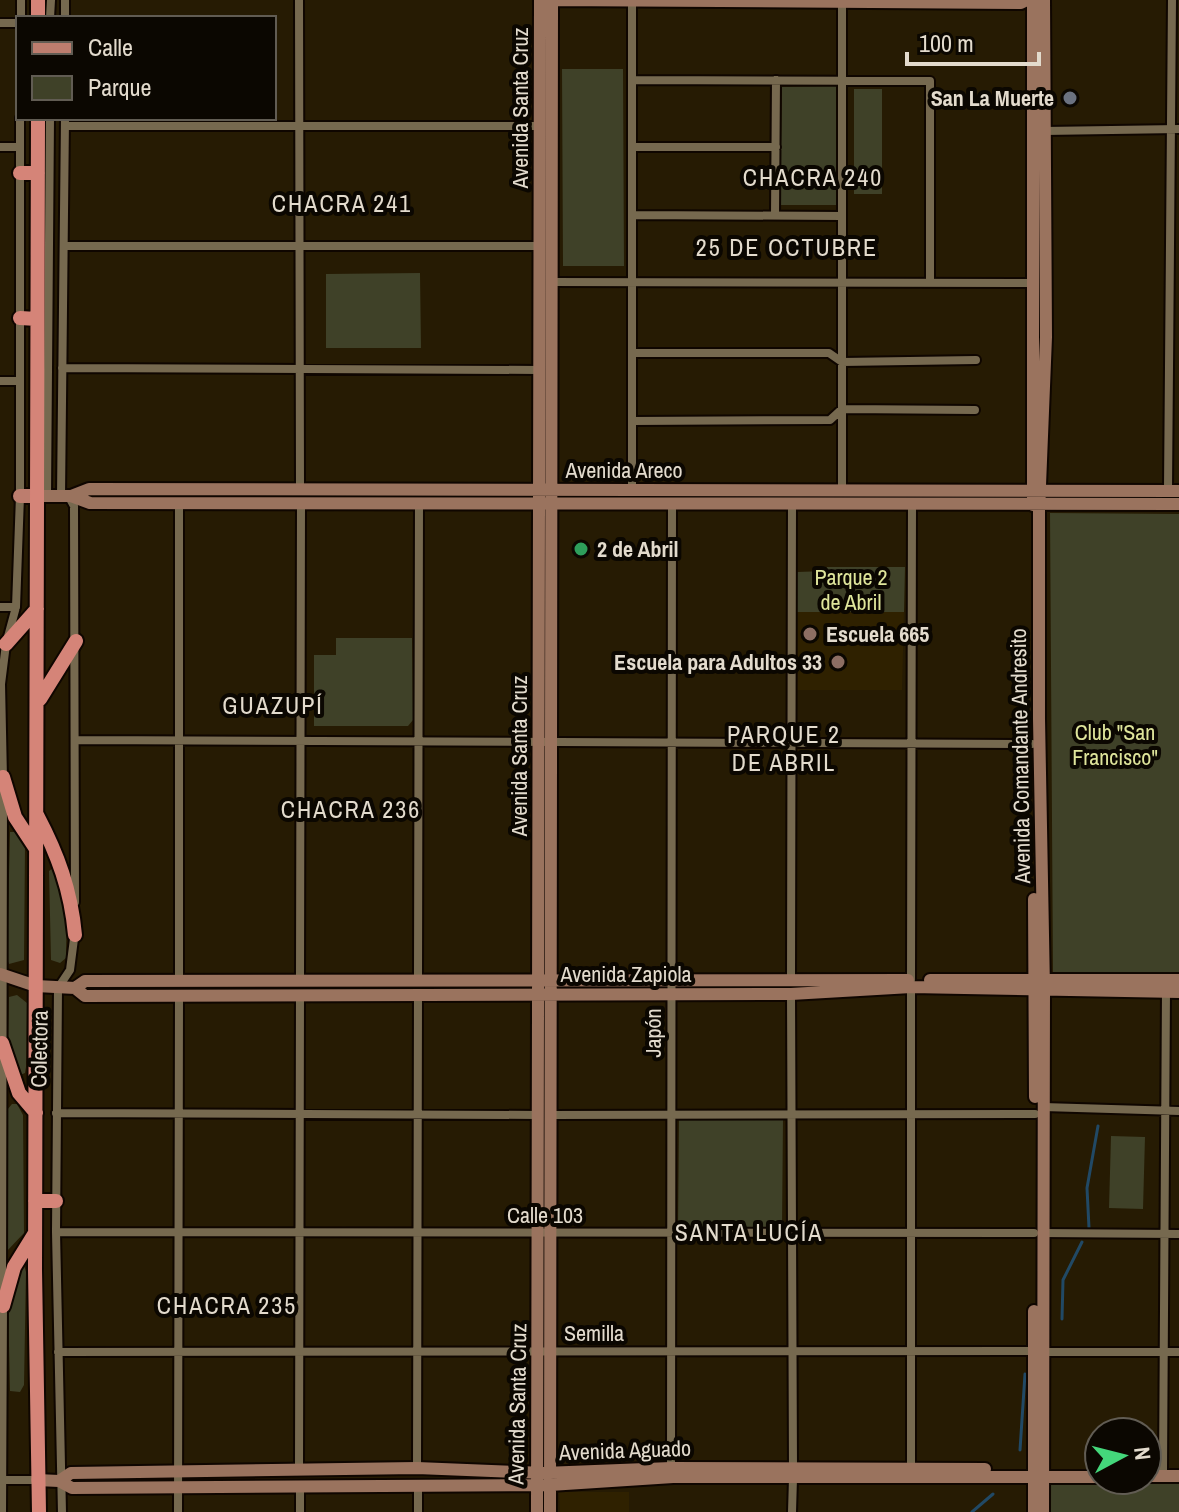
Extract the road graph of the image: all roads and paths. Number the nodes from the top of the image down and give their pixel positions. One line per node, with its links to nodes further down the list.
1 (299, 0): 16 (street)
2 (540, 0): 17 (main road, Avenida Santa Cruz)
3 (550, 0): 4 (main road); 32 (main road, Avenida Santa Cruz)
4 (632, 0): 8 (main road); 9 (street)
5 (1030, 0): 8 (main road); 36 (main road, Avenida Comandante Andresito)
6 (1044, 0): 19 (main road, Avenida Comandante Andresito)
7 (1172, 0): 18 (street)
8 (842, 1): 11 (street)
9 (632, 80): 10 (street); 22 (street)
10 (776, 80): 11 (street); 23 (street)
11 (842, 80): 28 (street); 35 (street)
12 (20, 120): 21 (street, Colectora)
13 (38, 120): 25 (highway)
14 (50, 120): 54 (street, Colectora)
15 (65, 122): 16 (street); 29 (street)
16 (301, 126): 17 (street); 30 (street)
17 (540, 126): 31 (main road, Avenida Santa Cruz)
18 (1175, 129): 19 (street); 52 (street)
19 (1044, 131): 57 (main road, Avenida Comandante Andresito)
20 (0, 147): 21 (street)
21 (20, 147): 24 (street, Colectora)
22 (632, 147): 23 (street); 26 (street)
23 (776, 147): 27 (street)
24 (20, 173): 25 (highway); 37 (street, Colectora)
25 (38, 173): 38 (highway)
26 (632, 215): 27 (street); 33 (street)
27 (775, 215): 28 (street)
28 (842, 216): 34 (street)
29 (64, 246): 30 (street); 42 (street)
30 (301, 246): 31 (street); 43 (street)
31 (539, 246): 44 (main road, Avenida Santa Cruz)
32 (551, 282): 33 (street); 56 (main road, Avenida Santa Cruz)
33 (632, 282): 34 (street); 39 (street)
34 (842, 283): 35 (street); 41 (street)
35 (930, 283): 36 (street)
36 (1032, 283): 57 (main road, Avenida Comandante Andresito)
37 (20, 318): 38 (highway); 46 (street, Colectora)
38 (37, 319): 54 (highway)
39 (632, 353): 41 (street); 49 (street)
40 (976, 360): 41 (street)
41 (842, 362): 47 (street)
42 (62, 368): 43 (street); 54 (street)
43 (301, 370): 44 (street); 55 (street)
44 (539, 370): 56 (main road, Avenida Santa Cruz)
45 (0, 381): 46 (street)
46 (20, 381): 53 (street, Colectora)
47 (842, 409): 48 (street); 49 (street); 51 (street)
48 (975, 410)
49 (632, 421): 50 (street)
50 (632, 490): 51 (main road, Avenida Areco); 56 (main road, Avenida Areco)
51 (842, 490): 57 (main road, Avenida Areco)
52 (1174, 490): 57 (main road, Avenida Areco)
53 (20, 496): 54 (main road); 65 (street, Colectora)
54 (57, 496): 55 (main road, Avenida Areco); 58 (main road, Avenida Areco); 66 (highway); 67 (street, Colectora)
55 (301, 496): 56 (main road, Avenida Areco); 58 (main road, Avenida Areco); 59 (main road, Avenida Areco); 72 (street)
56 (545, 496): 59 (main road, Avenida Areco); 60 (main road, Avenida Areco); 74 (main road, Avenida Santa Cruz)
57 (1036, 496): 62 (main road, Avenida Areco); 63 (main road, Avenida Areco); 78 (main road, Avenida Comandante Andresito); 90 (main road, Avenida Comandante Andresito)
58 (179, 503): 71 (street)
59 (419, 503): 73 (street)
60 (672, 503): 61 (main road, Avenida Areco); 75 (street, Japón)
61 (792, 503): 62 (main road, Avenida Areco); 77 (street)
62 (912, 503): 76 (street)
63 (1179, 504)
64 (0, 607): 65 (street)
65 (16, 607): 68 (street, Colectora)
66 (37, 609): 68 (highway); 69 (highway)
67 (76, 641): 69 (highway); 70 (street, Colectora)
68 (6, 644): 79 (street, Colectora)
69 (37, 707): 80 (highway)
70 (77, 740): 71 (street); 83 (street, Colectora)
71 (179, 740): 72 (street); 86 (street)
72 (300, 741): 73 (street); 87 (street)
73 (418, 741): 74 (street); 88 (street)
74 (545, 742): 75 (street); 95 (main road, Avenida Santa Cruz)
75 (672, 743): 77 (street); 92 (street, Japón)
76 (912, 743): 77 (street); 78 (street); 89 (street)
77 (792, 744): 85 (street)
78 (1032, 744): 90 (main road, Avenida Comandante Andresito)
79 (3, 777): 81 (street, Colectora); 82 (highway)
80 (36, 812): 82 (highway); 83 (highway)
81 (2, 831): 84 (street, Colectora)
82 (36, 850): 91 (highway)
83 (75, 935): 93 (street, Colectora)
84 (1, 974): 91 (main road, Avenida Zapiola); 101 (street, Colectora)
85 (791, 980): 89 (main road, Avenida Zapiola); 92 (main road, Avenida Zapiola)
86 (179, 981): 87 (main road, Avenida Zapiola); 94 (main road, Avenida Zapiola)
87 (300, 981): 88 (main road, Avenida Zapiola)
88 (418, 981): 95 (main road, Avenida Zapiola)
89 (911, 984): 90 (main road, Avenida Zapiola); 97 (main road, Avenida Zapiola); 110 (street)
90 (1039, 984): 96 (main road, Avenida Zapiola); 102 (main road, Avenida Comandante Andresito)
91 (36, 986): 93 (main road, Avenida Zapiola); 105 (highway)
92 (671, 987): 95 (main road, Avenida Zapiola); 97 (main road, Avenida Zapiola); 112 (street, Japón)
93 (58, 988): 94 (main road, Avenida Zapiola); 106 (street, Colectora)
94 (75, 988): 100 (main road, Avenida Zapiola)
95 (545, 988): 99 (main road, Avenida Zapiola); 111 (main road, Avenida Santa Cruz)
96 (1175, 988): 103 (street)
97 (791, 994): 113 (street)
98 (300, 995): 99 (main road, Avenida Zapiola); 100 (main road, Avenida Zapiola); 108 (street)
99 (418, 995): 109 (street)
100 (179, 996): 107 (street)
101 (2, 1043): 105 (highway); 114 (street, Colectora)
102 (1039, 1111): 103 (street); 110 (street); 126 (main road, Avenida Comandante Andresito)
103 (1165, 1111): 104 (street); 127 (street)
104 (1179, 1111)
105 (36, 1113): 115 (highway)
106 (56, 1113): 107 (street); 116 (street, Colectora)
107 (178, 1114): 108 (street); 119 (street)
108 (300, 1114): 109 (street); 120 (street)
109 (418, 1114): 111 (street); 121 (street)
110 (911, 1114): 113 (street); 125 (street)
111 (545, 1115): 112 (street); 122 (main road, Avenida Santa Cruz)
112 (671, 1115): 113 (street); 123 (street, Japón)
113 (791, 1115): 124 (street)
114 (1, 1122): 129 (street, Colectora)
115 (35, 1201): 116 (highway); 118 (highway)
116 (56, 1201): 117 (street, Colectora)
117 (56, 1232): 119 (street, Calle 103); 138 (street, Colectora)
118 (35, 1233): 130 (highway); 157 (highway)
119 (179, 1233): 120 (street, Calle 103); 131 (street)
120 (300, 1233): 121 (street, Calle 103); 132 (street)
121 (418, 1233): 122 (street, Calle 103); 133 (street)
122 (545, 1233): 123 (street, Calle 103); 134 (main road, Avenida Santa Cruz)
123 (671, 1233): 124 (street, Calle 103); 135 (street, Japón)
124 (791, 1233): 125 (street, Calle 103); 136 (street)
125 (911, 1233): 126 (street, Calle 103); 137 (street)
126 (1038, 1233): 127 (street, Calle 103); 139 (main road, Avenida Comandante Andresito)
127 (1163, 1234): 128 (street, Calle 103); 140 (street)
128 (1179, 1234)
129 (1, 1267): 130 (street, Colectora)
130 (3, 1306): 142 (street, Colectora)
131 (179, 1351): 132 (street, Semilla); 138 (street, Semilla); 150 (street)
132 (299, 1351): 133 (street, Semilla); 146 (street)
133 (417, 1351): 134 (street, Semilla); 144 (street)
134 (544, 1351): 135 (street, Semilla); 155 (main road, Avenida Santa Cruz)
135 (671, 1351): 136 (street, Semilla); 145 (street, Japón)
136 (791, 1351): 137 (street, Semilla); 151 (street)
137 (911, 1351): 139 (street, Semilla); 147 (street)
138 (58, 1352): 158 (street, Colectora)
139 (1038, 1352): 140 (street, Semilla); 153 (main road, Avenida Comandante Andresito)
140 (1163, 1352): 141 (street, Semilla); 143 (street)
141 (1179, 1352)
142 (0, 1402): 156 (street, Colectora)
143 (1163, 1416)
144 (417, 1468): 146 (main road, Avenida Aguado); 155 (main road, Avenida Aguado)
145 (671, 1468): 151 (main road, Avenida Aguado); 155 (main road, Avenida Aguado)
146 (299, 1469): 150 (main road, Avenida Aguado)
147 (911, 1469): 151 (main road, Avenida Aguado); 153 (main road, Avenida Aguado)
148 (1083, 1471): 153 (main road, Avenida Aguado)
149 (1163, 1471): 152 (main road)
150 (178, 1473): 158 (main road, Avenida Aguado); 161 (street)
151 (793, 1473): 153 (main road, Avenida Aguado); 155 (main road, Avenida Aguado); 170 (street)
152 (1179, 1473)
153 (1038, 1474): 154 (main road, Avenida Aguado); 171 (main road, Avenida Comandante Andresito); 172 (main road, Avenida Comandante Andresito)
154 (1083, 1476)
155 (543, 1479): 159 (main road, Avenida Aguado); 168 (main road, Avenida Santa Cruz); 169 (main road, Avenida Santa Cruz)
156 (2, 1480): 157 (street); 162 (street, Colectora)
157 (37, 1480): 158 (main road, Avenida Aguado); 163 (highway)
158 (59, 1481): 161 (main road, Avenida Aguado); 164 (street, Colectora)
159 (418, 1485): 160 (main road, Avenida Aguado); 167 (street)
160 (300, 1486): 161 (main road, Avenida Aguado); 166 (street)
161 (178, 1488): 165 (street)
162 (2, 1512)
163 (39, 1512)
164 (62, 1512)
165 (178, 1512)
166 (300, 1512)
167 (418, 1512)
168 (537, 1512)
169 (550, 1512)
170 (792, 1512)
171 (1034, 1512)
172 (1043, 1512)

